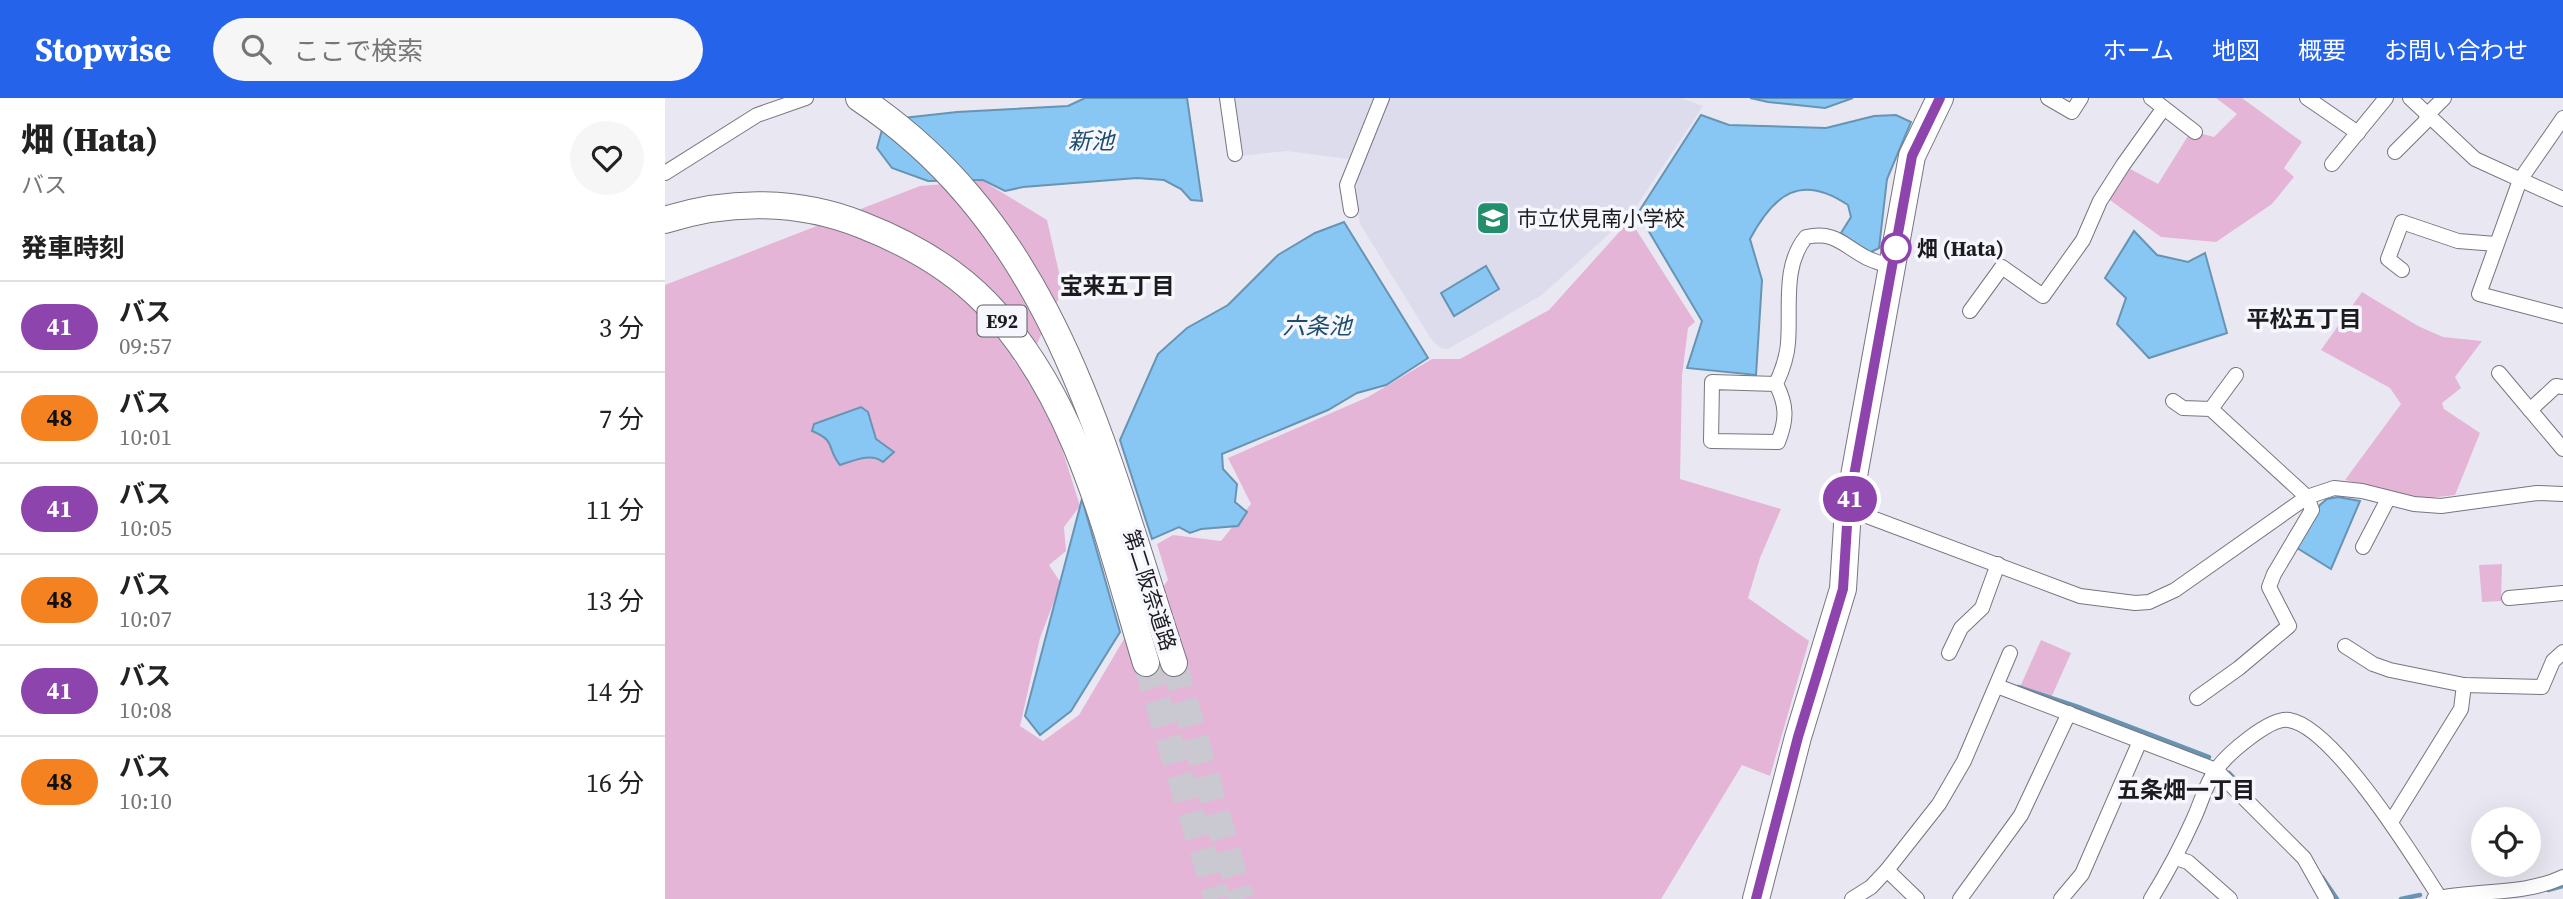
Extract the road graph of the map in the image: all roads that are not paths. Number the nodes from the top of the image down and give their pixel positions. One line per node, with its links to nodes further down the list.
1 (806, 98): 20 (street)
2 (1227, 98): 18 (street)
3 (1382, 98): 23 (street)
4 (1940, 98): 26 (highway)
5 (2048, 98): 6 (street)
6 (2081, 98)
7 (2307, 98): 16 (street)
8 (2386, 98): 16 (street)
9 (2410, 98): 13 (street)
10 (2444, 98): 13 (street)
11 (862, 100): 51 (highway, 第二阪奈道路 / E92)
12 (2158, 102): 15 (street); 28 (street)
13 (2428, 114): 17 (street); 21 (street)
14 (2563, 118): 21 (street)
15 (2195, 132)
16 (2358, 133): 19 (street)
17 (2395, 152)
18 (1235, 154)
19 (2332, 164)
20 (665, 173)
21 (2520, 180): 22 (street); 25 (street)
22 (2563, 199)
23 (1351, 210)
24 (665, 220): 50 (highway, E92)
25 (2496, 244): 27 (street); 29 (street)
26 (1893, 267): 32 (street); 41 (highway)
27 (2402, 270)
28 (1970, 311)
29 (2563, 316)
30 (2499, 373): 36 (street)
31 (2236, 375): 35 (street)
32 (1776, 384): 32 (street)
33 (2563, 387): 36 (street)
34 (2173, 401): 35 (street)
35 (2211, 409): 39 (street)
36 (2531, 410): 37 (street)
37 (2563, 449)
38 (2563, 495): 40 (street)
39 (2307, 497): 40 (street); 43 (street); 54 (street)
40 (2388, 499): 42 (street)
41 (1848, 509): 43 (street); 64 (highway)
42 (2363, 547)
43 (1998, 564): 48 (street)
44 (2563, 593): 45 (street)
45 (2509, 598)
46 (2345, 646): 52 (street)
47 (2563, 652): 52 (street)
48 (1949, 653)
49 (2010, 653): 53 (street)
50 (1146, 663)
51 (1174, 663)
52 (2465, 685): 58 (street)
53 (1997, 686): 55 (street); 60 (street)
54 (2197, 698)
55 (2069, 713): 56 (street); 67 (street)
56 (2140, 741): 57 (street); 68 (street)
57 (2215, 770): 58 (street); 59 (street); 71 (street)
58 (2391, 822): 63 (street)
59 (2176, 858): 69 (street); 70 (street)
60 (1887, 870): 65 (street); 66 (street)
61 (2563, 877): 62 (street)
62 (2457, 897): 63 (street)
63 (2437, 898)
64 (1756, 899)
65 (1853, 899)
66 (1917, 899)
67 (1960, 899)
68 (2061, 899)
69 (2151, 899)
70 (2230, 899)
71 (2327, 899)

